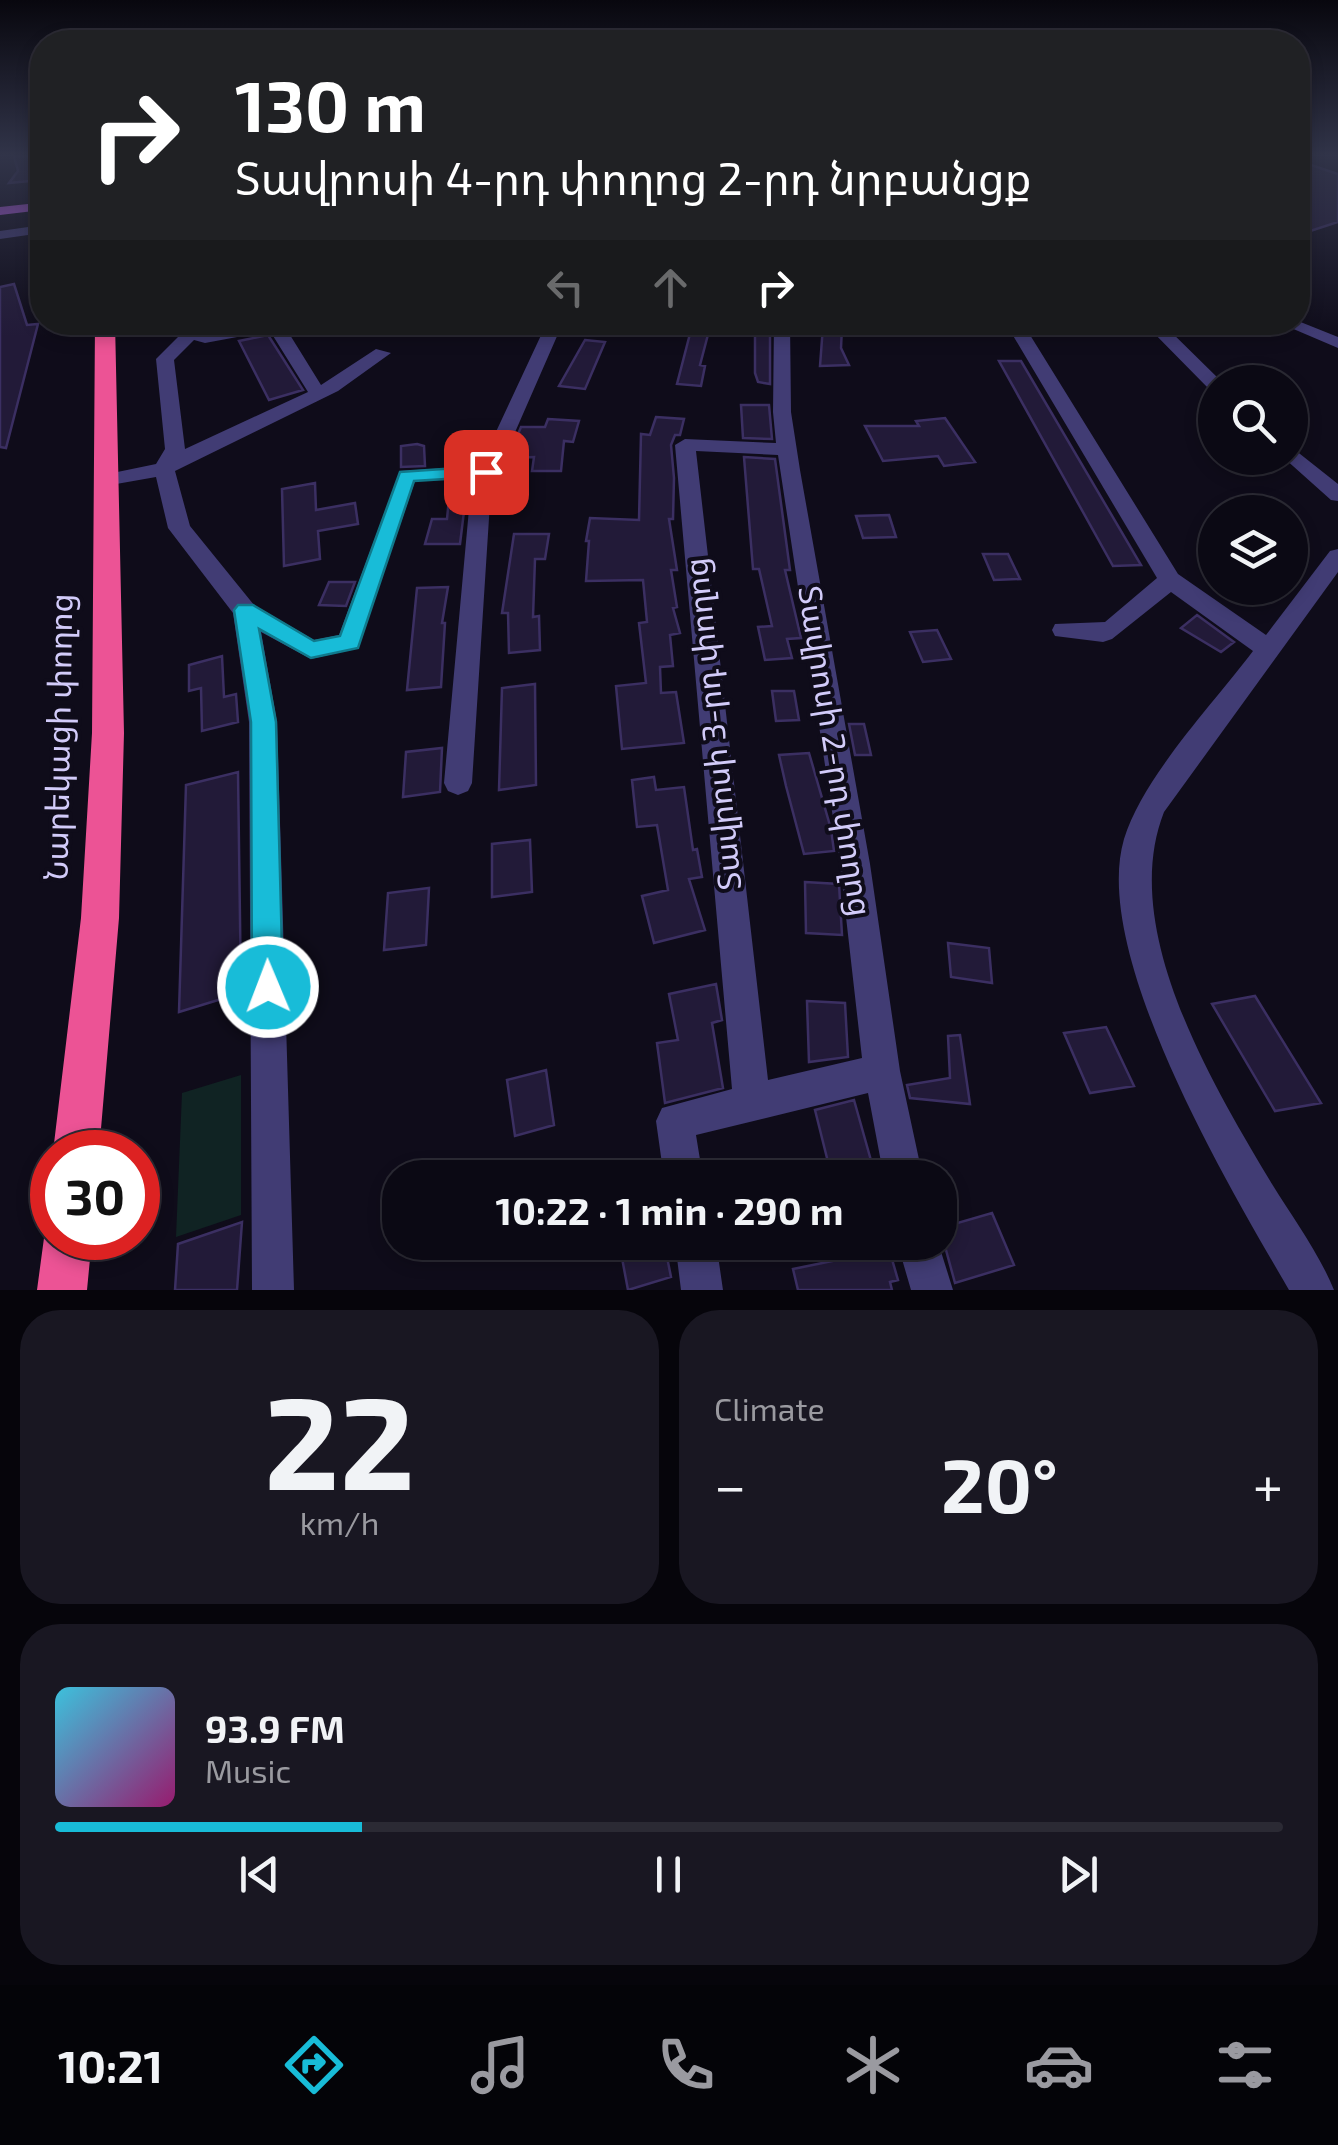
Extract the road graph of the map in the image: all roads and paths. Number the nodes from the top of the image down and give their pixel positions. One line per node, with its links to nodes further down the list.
1 (30, 219): 2 (street)
2 (0, 234)
3 (1310, 332): 11 (street)
4 (105, 335): 19 (highway, Նարեկացի փողոց)
5 (183, 335): 16 (street)
6 (281, 335): 14 (street)
7 (549, 335): 18 (street)
8 (782, 335): 15 (street, Տավրոսի 2-րդ փողոց)
9 (1021, 335): 22 (street)
10 (1164, 335): 13 (street)
11 (1338, 343)
12 (382, 353): 14 (street)
13 (1198, 368)
14 (318, 394): 16 (street)
15 (787, 449): 27 (street, Տավրոսի 2-րդ փողոց); 28 (street, Տավրոսի 3-րդ փողոց)
16 (164, 468): 19 (street); 23 (street)
17 (1308, 468): 20 (street)
18 (486, 472): 23 (street); 26 (street)
19 (106, 480): 29 (highway, Նարեկացի փողոց)
20 (1338, 495)
21 (1338, 556): 25 (street)
22 (1170, 580): 24 (street); 25 (street)
23 (245, 610): 36 (street)
24 (1064, 630)
25 (1269, 650): 39 (street)
26 (458, 783)
27 (882, 1071): 28 (street); 31 (street, Տավրոսի 2-րդ փողոց)
28 (752, 1105): 30 (street)
29 (78, 1130)
30 (681, 1160)
31 (900, 1160)
32 (65, 1260): 35 (highway)
33 (698, 1260): 37 (street)
34 (923, 1260): 38 (street)
35 (62, 1290)
36 (272, 1290)
37 (702, 1290)
38 (932, 1290)
39 (1313, 1290)

